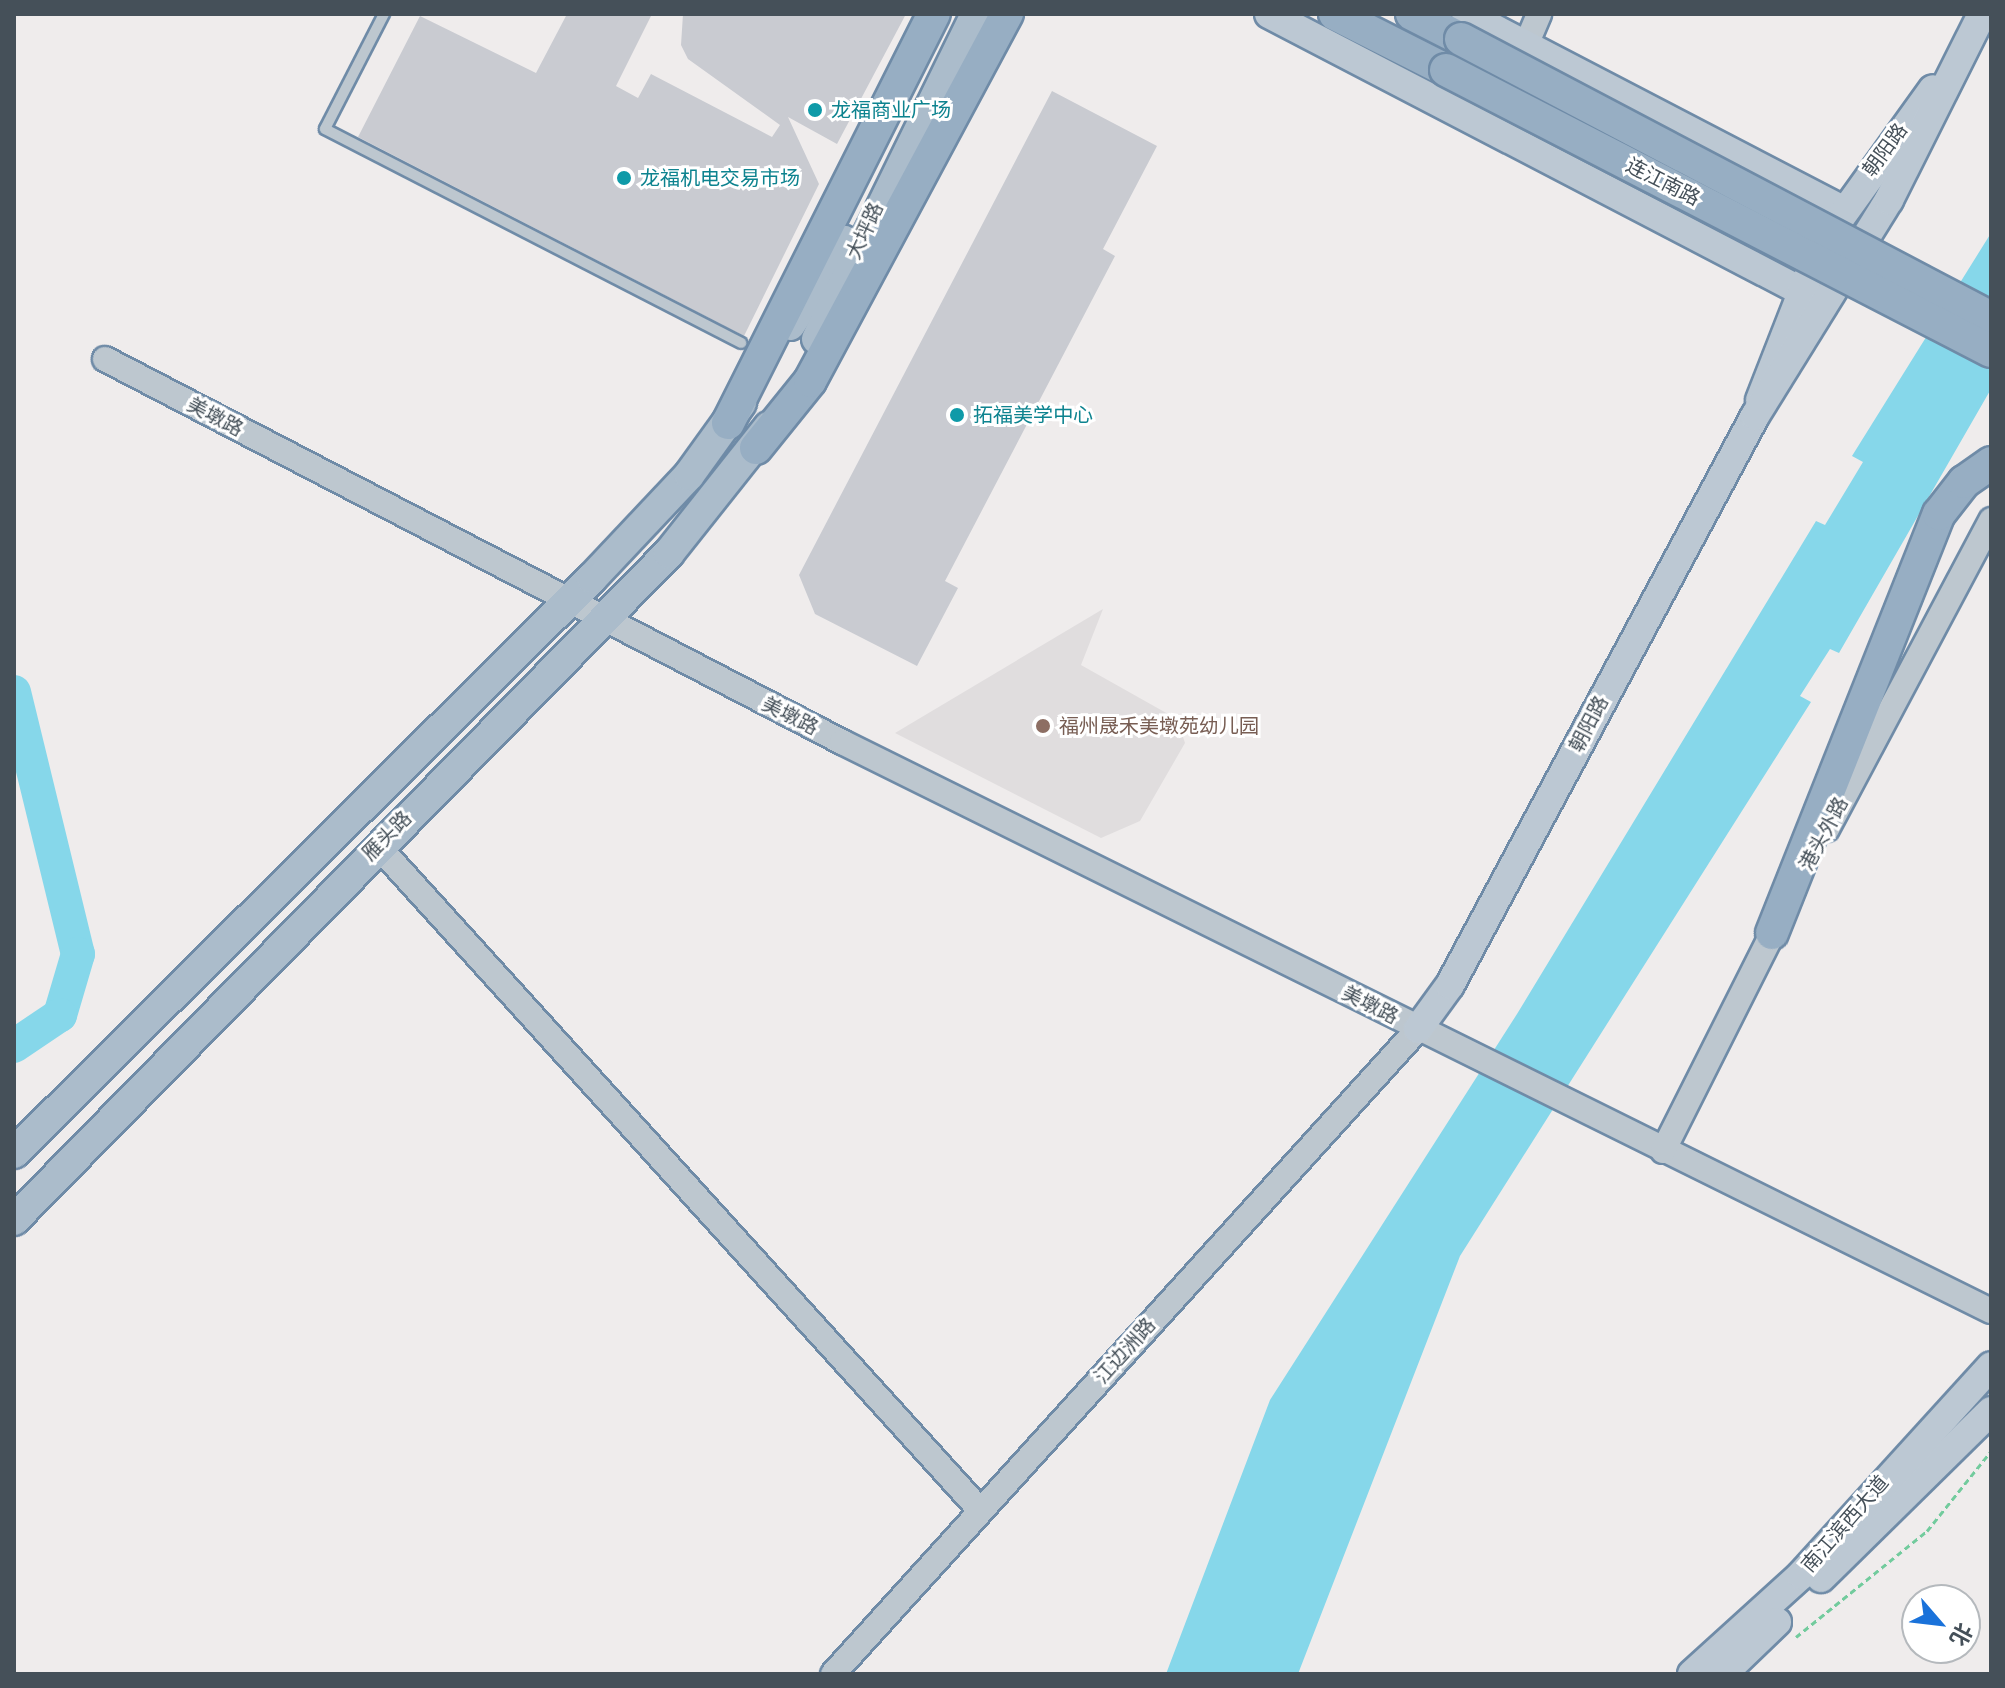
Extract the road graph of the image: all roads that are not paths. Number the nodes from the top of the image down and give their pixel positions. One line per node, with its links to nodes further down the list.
1 (384, 14): 19 (lane)
2 (934, 14): 23 (highway)
3 (965, 14): 23 (main road, 大坪路)
4 (976, 14): 24 (main road, 大坪路)
5 (1007, 14): 24 (highway)
6 (1269, 14): 16 (main road)
7 (1335, 14): 20 (highway, 连江南路, bridge)
8 (1412, 14): 11 (highway, 连江南路)
9 (1539, 14): 12 (street)
10 (1982, 14): 13 (main road, 朝阳路)
11 (1463, 27): 12 (main road); 18 (highway, 连江南路, bridge)
12 (1526, 45): 14 (main road)
13 (1952, 68): 15 (main road, 朝阳路); 22 (main road, 朝阳路)
14 (1778, 176): 15 (main road); 16 (main road)
15 (1843, 210): 17 (main road, 朝阳路)
16 (1737, 258): 17 (main road)
17 (1801, 291): 22 (main road, 朝阳路)
18 (1991, 318)
19 (741, 343)
20 (1991, 351)
21 (105, 359): 27 (street, 美墩路)
22 (1755, 416): 31 (main road, 朝阳路)
23 (728, 423): 27 (main road, 雁头路)
24 (756, 448): 28 (main road, 雁头路)
25 (1991, 463): 30 (highway)
26 (1991, 520): 30 (street, 港头外路)
27 (568, 602): 28 (street, 美墩路); 33 (main road, 雁头路)
28 (602, 620): 29 (main road, 雁头路); 31 (street, 美墩路)
29 (378, 846): 34 (main road, 雁头路); 38 (street)
30 (1772, 933): 32 (street, 港头外路)
31 (1418, 1029): 32 (street, 美墩路); 38 (street, 江边洲路)
32 (1663, 1151): 35 (street)
33 (14, 1153)
34 (14, 1220)
35 (1991, 1311)
36 (1991, 1366): 40 (main road, 南江滨西大道)
37 (1991, 1411): 41 (main road, 南江滨西大道)
38 (980, 1510): 39 (street, 江边洲路)
39 (833, 1674)
40 (1692, 1674)
41 (1723, 1674)

